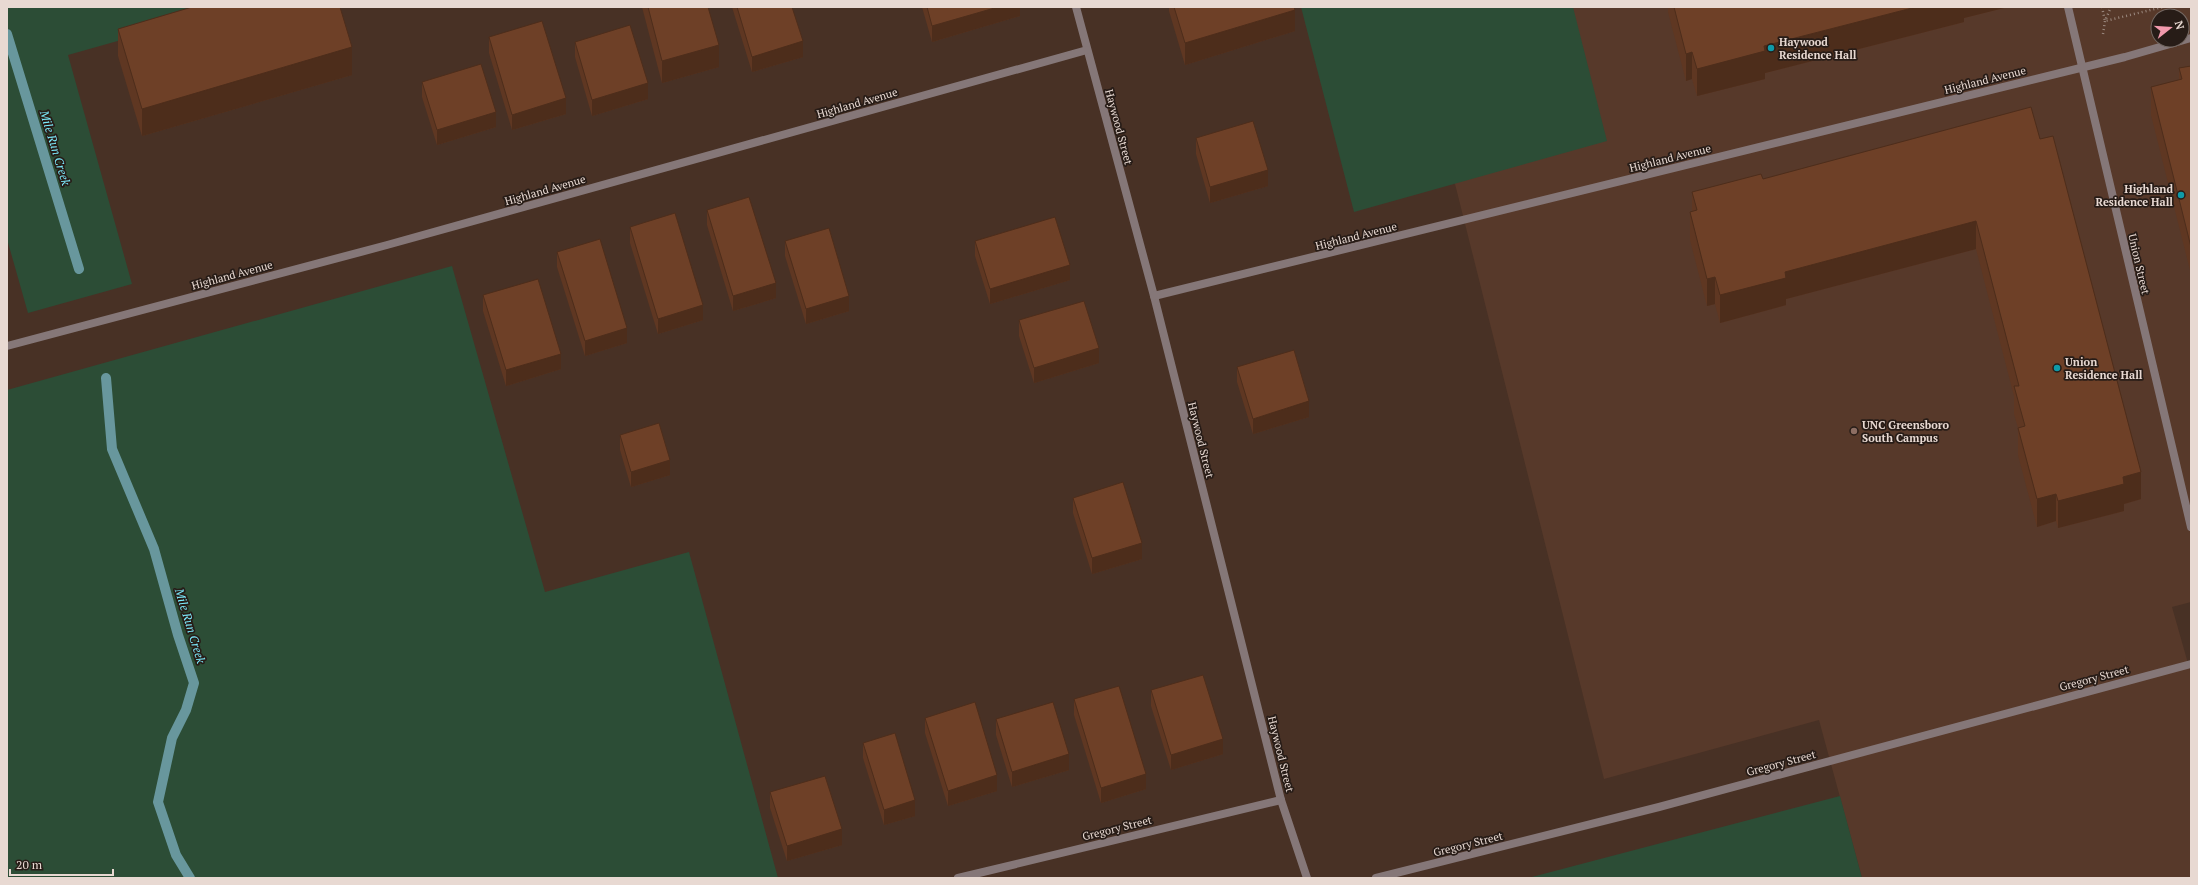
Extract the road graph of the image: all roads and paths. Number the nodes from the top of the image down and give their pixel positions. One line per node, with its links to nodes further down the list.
1 (1076, 7): 9 (street, Haywood Street)
2 (2068, 7): 10 (street, Union Street)
3 (2102, 7): 6 (path)
4 (2111, 7): 6 (path)
5 (2163, 7): 6 (path)
6 (2105, 21): 7 (path)
7 (2103, 34)
8 (2191, 38): 10 (street, Highland Avenue)
9 (1087, 50): 11 (street, Haywood Street); 12 (street, Highland Avenue)
10 (2082, 68): 11 (street, Highland Avenue); 13 (street, Union Street)
11 (1154, 296): 15 (street, Haywood Street)
12 (7, 346)
13 (2191, 527)
14 (2191, 664): 18 (street, Gregory Street)
15 (1281, 800): 16 (street, Gregory Street); 17 (street, Haywood Street)
16 (958, 878)
17 (1307, 878)
18 (1376, 878)

